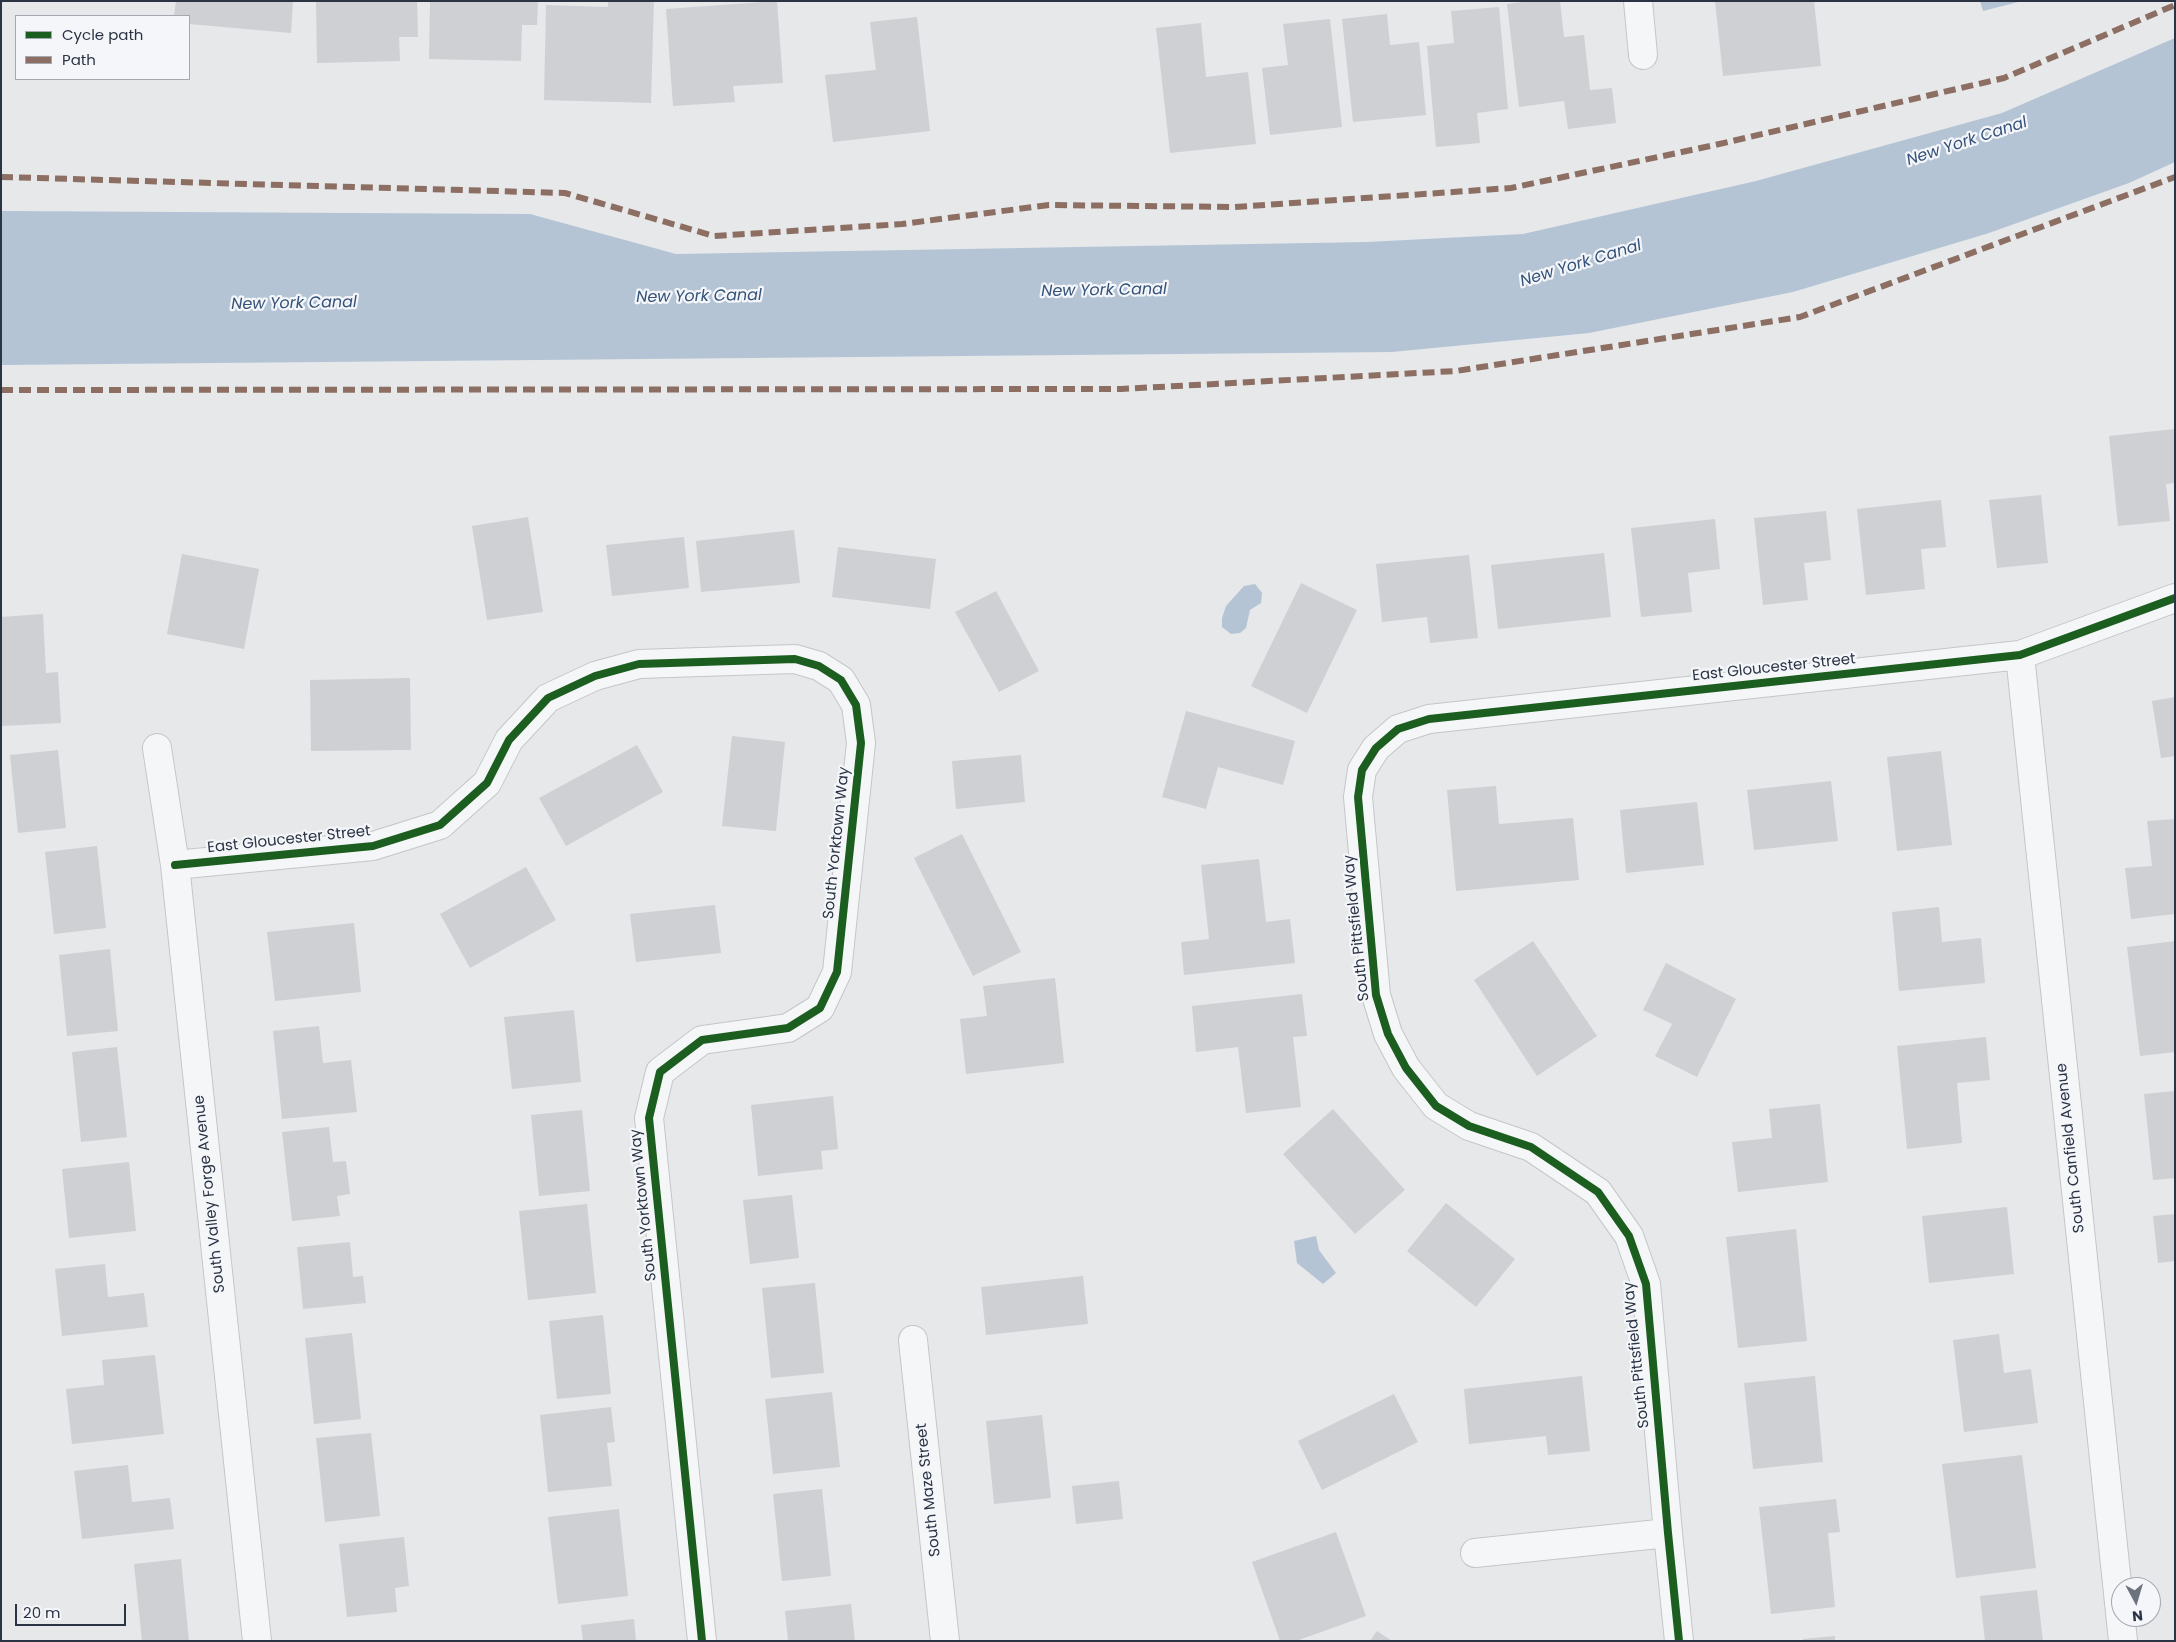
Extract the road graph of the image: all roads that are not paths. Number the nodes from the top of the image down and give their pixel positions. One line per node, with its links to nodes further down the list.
1 (1638, 1): 2 (street)
2 (1643, 55)
3 (2175, 598): 4 (street, East Gloucester Street)
4 (2020, 655): 7 (street, East Gloucester Street); 16 (street, South Canfield Avenue)
5 (841, 680): 8 (street, East Gloucester Street); 13 (street, South Yorktown Way)
6 (157, 748): 8 (street, South Valley Forge Avenue)
7 (1376, 748): 10 (street, South Pittsfield Way)
8 (175, 865): 12 (street, South Valley Forge Avenue)
9 (914, 1340): 14 (street, South Maze Street)
10 (1668, 1533): 11 (street); 15 (street, South Pittsfield Way)
11 (1476, 1553)
12 (257, 1641)
13 (702, 1641)
14 (945, 1641)
15 (1679, 1641)
16 (2123, 1641)

